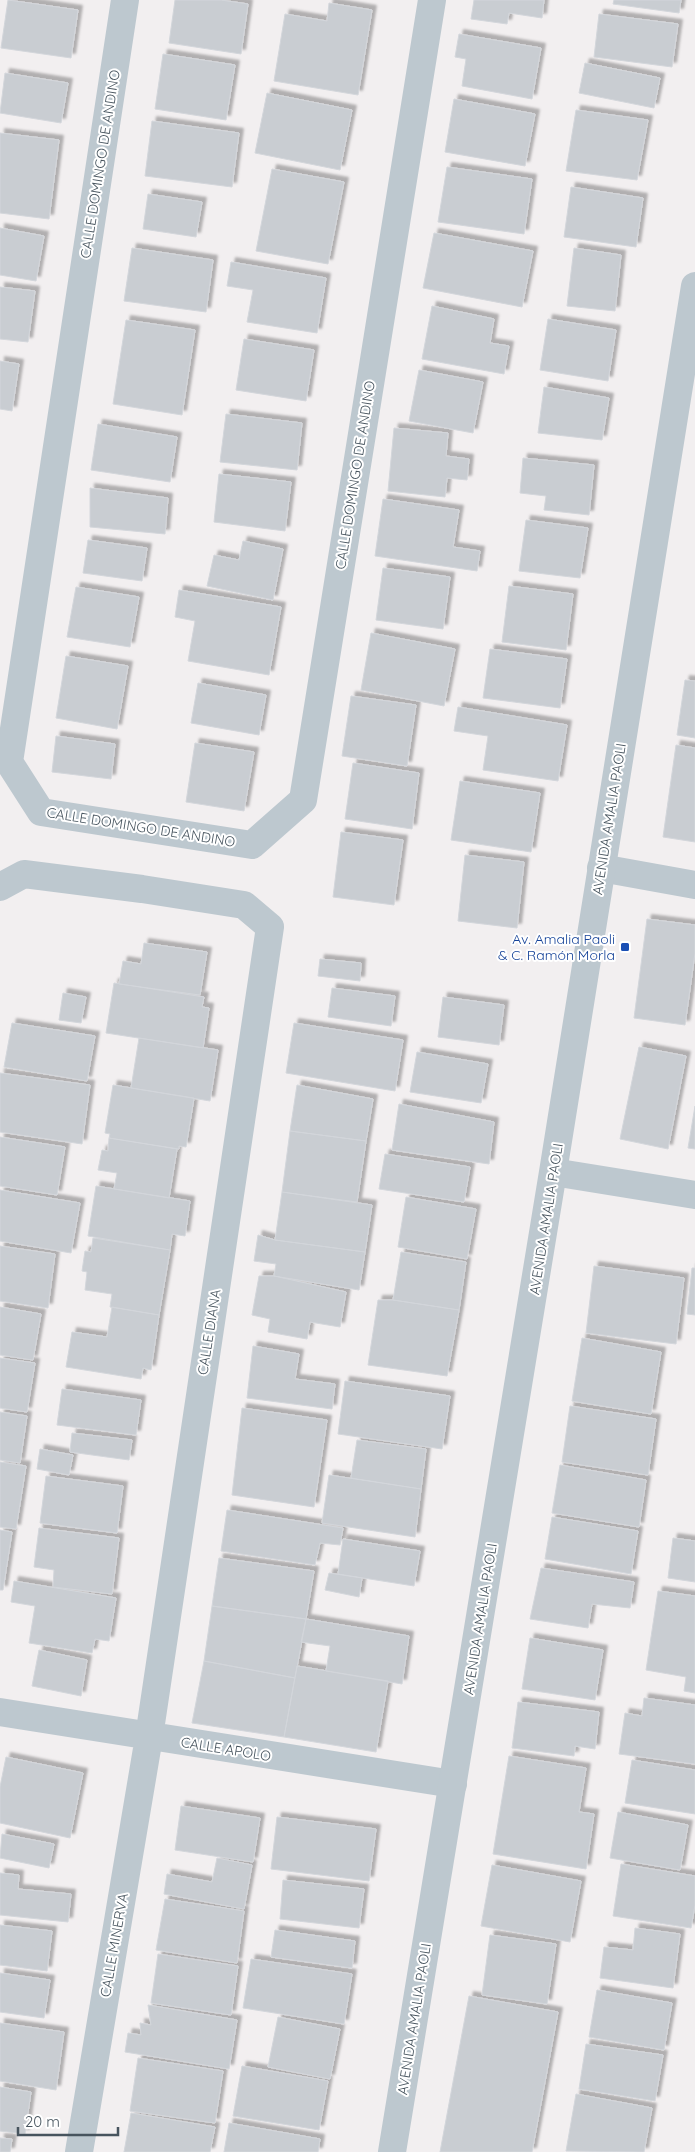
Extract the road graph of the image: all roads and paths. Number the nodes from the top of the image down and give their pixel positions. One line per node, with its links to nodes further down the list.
1 (125, 0): 2 (street, CALLE DOMINGO DE ANDINO)
2 (432, 0)
3 (695, 286): 4 (street, AVENIDA AMALIA PAOLI)
4 (601, 868): 5 (street); 7 (street, AVENIDA AMALIA PAOLI)
5 (695, 885)
6 (0, 887): 10 (street, CALLE DIANA)
7 (553, 1172): 8 (street); 11 (street, AVENIDA AMALIA PAOLI)
8 (695, 1195)
9 (0, 1712): 10 (street, CALLE APOLO)
10 (149, 1737): 11 (street, CALLE APOLO); 12 (street, CALLE MINERVA)
11 (453, 1784): 13 (street, AVENIDA AMALIA PAOLI)
12 (79, 2152)
13 (392, 2152)

